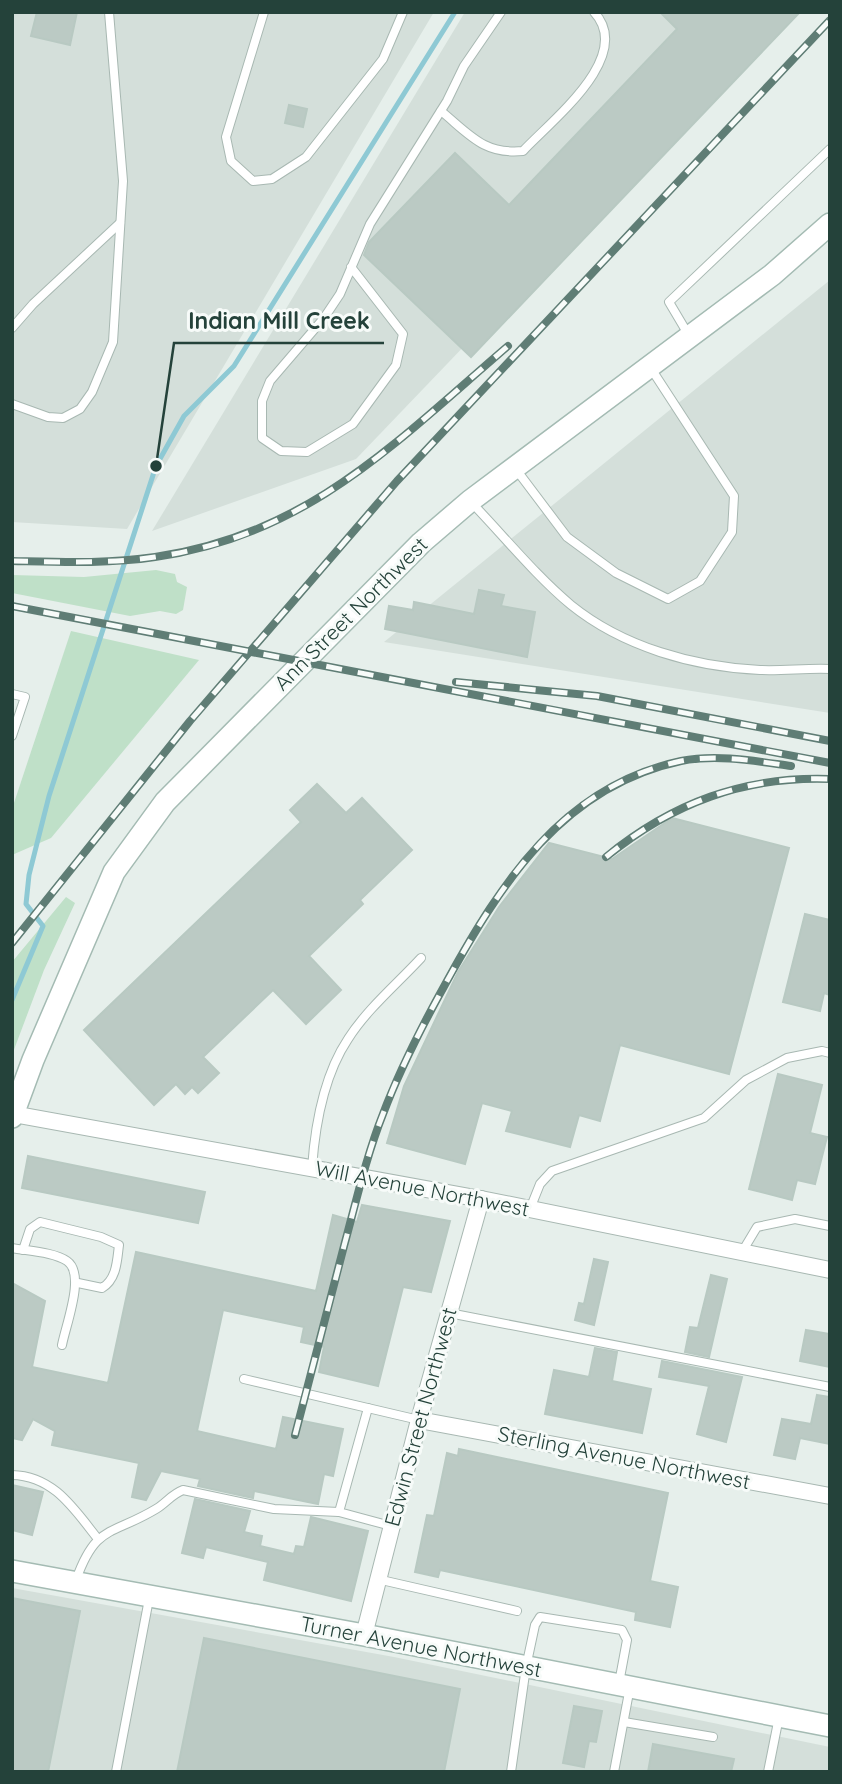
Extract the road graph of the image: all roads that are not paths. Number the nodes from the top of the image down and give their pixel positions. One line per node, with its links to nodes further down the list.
1 (109, 12): 8 (lane)
2 (264, 12): 3 (lane)
3 (402, 12)
4 (501, 12): 6 (lane)
5 (594, 12): 6 (lane)
6 (441, 111): 10 (lane)
7 (830, 149): 12 (lane)
8 (120, 223): 11 (lane); 14 (lane)
9 (830, 225): 12 (main road, Ann Street Northwest)
10 (351, 267): 10 (lane)
11 (12, 328)
12 (690, 337): 13 (main road, Ann Street Northwest)
13 (649, 367): 15 (main road, Ann Street Northwest); 15 (lane)
14 (12, 404)
15 (515, 468): 16 (main road, Ann Street Northwest)
16 (470, 501): 17 (lane); 22 (main road, Ann Street Northwest)
17 (829, 666)
18 (12, 694): 19 (lane)
19 (12, 736)
20 (421, 958): 23 (lane)
21 (830, 1053): 25 (lane)
22 (13, 1115): 23 (street, Will Avenue Northwest)
23 (312, 1168): 24 (street, Will Avenue Northwest)
24 (481, 1199): 25 (street, Will Avenue Northwest); 32 (street, Edwin Street Northwest)
25 (530, 1209): 29 (street, Will Avenue Northwest)
26 (830, 1226): 29 (lane)
27 (12, 1248): 28 (lane)
28 (23, 1250): 31 (lane); 31 (lane)
29 (742, 1252): 30 (street, Will Avenue Northwest)
30 (830, 1270)
31 (78, 1283): 33 (lane)
32 (449, 1313): 35 (lane); 37 (street, Edwin Street Northwest)
33 (62, 1345)
34 (244, 1379): 36 (lane)
35 (830, 1387)
36 (368, 1408): 37 (lane); 40 (lane)
37 (419, 1419): 39 (street, Sterling Avenue Northwest); 41 (street, Edwin Street Northwest)
38 (12, 1475): 42 (lane)
39 (830, 1496)
40 (339, 1512): 41 (lane); 42 (lane)
41 (391, 1526): 44 (street, Edwin Street Northwest)
42 (98, 1539): 45 (lane)
43 (12, 1571): 45 (main road, Turner Avenue Northwest)
44 (377, 1579): 47 (lane); 48 (street, Edwin Street Northwest)
45 (75, 1582): 46 (main road, Turner Avenue Northwest)
46 (149, 1596): 48 (main road, Turner Avenue Northwest); 55 (lane)
47 (517, 1611)
48 (364, 1635): 49 (main road, Turner Avenue Northwest)
49 (526, 1667): 50 (main road, Turner Avenue Northwest); 50 (lane); 56 (lane)
50 (624, 1686): 51 (main road, Turner Avenue Northwest); 52 (lane)
51 (779, 1717): 53 (main road, Turner Avenue Northwest); 58 (lane)
52 (624, 1722): 54 (lane); 57 (lane)
53 (830, 1726)
54 (713, 1737)
55 (116, 1772)
56 (511, 1772)
57 (614, 1772)
58 (768, 1772)

